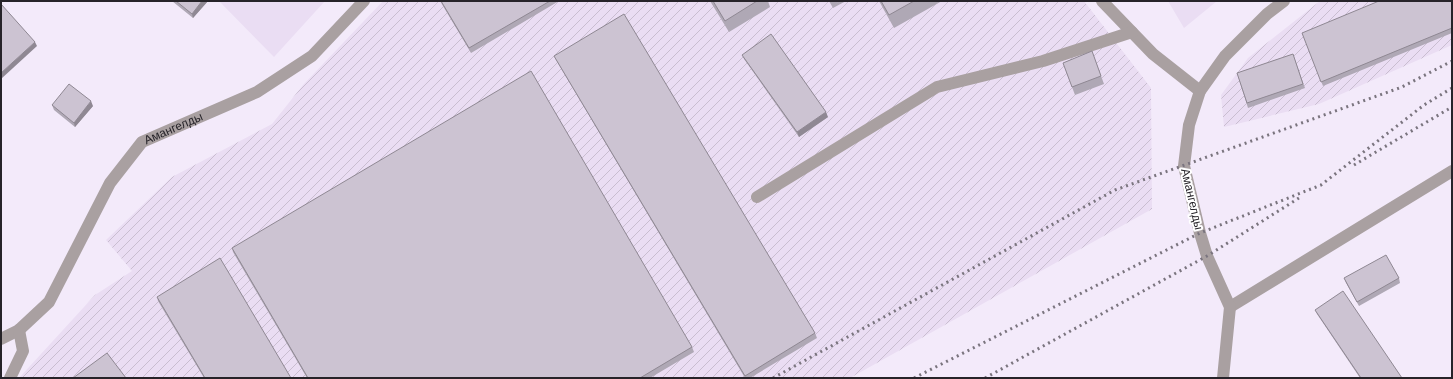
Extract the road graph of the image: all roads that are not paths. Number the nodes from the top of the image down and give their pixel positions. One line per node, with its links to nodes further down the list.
1 (364, 1): 9 (street, Амангелды)
2 (1102, 1): 4 (street)
3 (1284, 1): 5 (street, Амангелды)
4 (1132, 32): 5 (street); 7 (street)
5 (1200, 91): 8 (street, Амангелды)
6 (1452, 171): 8 (street)
7 (757, 197)
8 (1230, 307): 12 (street, Амангелды)
9 (19, 330): 10 (street, Амангелды); 11 (street)
10 (1, 338)
11 (10, 378)
12 (1223, 378)

